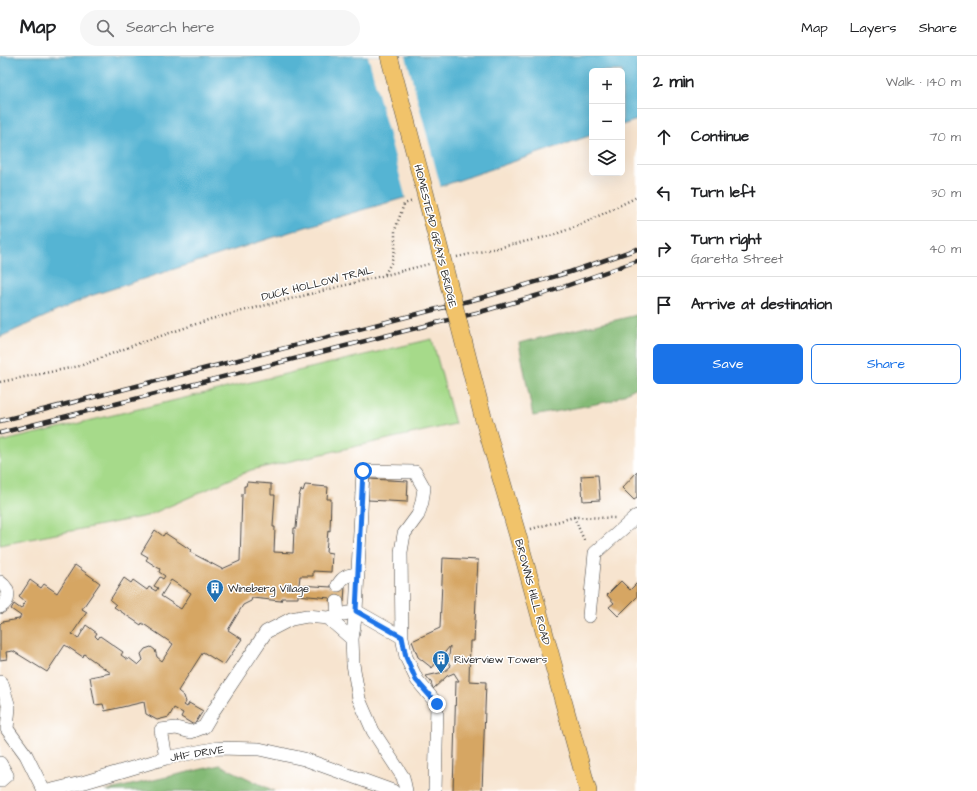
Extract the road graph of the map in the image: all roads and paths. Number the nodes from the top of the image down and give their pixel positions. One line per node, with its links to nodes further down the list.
1 (389, 56): 8 (main road, HOMESTEAD GRAYS BRIDGE, bridge)
2 (637, 197): 4 (path)
3 (416, 199): 6 (path)
4 (454, 258)
5 (431, 263): 6 (path, DUCK HOLLOW TRAIL)
6 (384, 274): 7 (path, DUCK HOLLOW TRAIL)
7 (0, 382)
8 (483, 417): 33 (main road, BROWNS HILL ROAD)
9 (574, 517): 10 (path); 11 (path); 12 (path)
10 (635, 518): 19 (street)
11 (531, 529)
12 (584, 540)
13 (358, 574): 15 (street); 18 (street); 21 (street)
14 (0, 582): 17 (street)
15 (338, 585)
16 (337, 602): 20 (street)
17 (0, 607)
18 (356, 611): 20 (street); 21 (street); 22 (street)
19 (589, 616)
20 (333, 617): 22 (street); 25 (street)
21 (402, 637): 32 (street)
22 (352, 639): 31 (street)
23 (0, 682): 24 (street)
24 (3, 731): 28 (street)
25 (166, 758): 29 (street, JHF DRIVE); 30 (street, JHF DRIVE)
26 (0, 763): 27 (street)
27 (0, 782)
28 (44, 791)
29 (48, 791)
30 (393, 791)
31 (406, 791)
32 (435, 791)
33 (588, 791)

